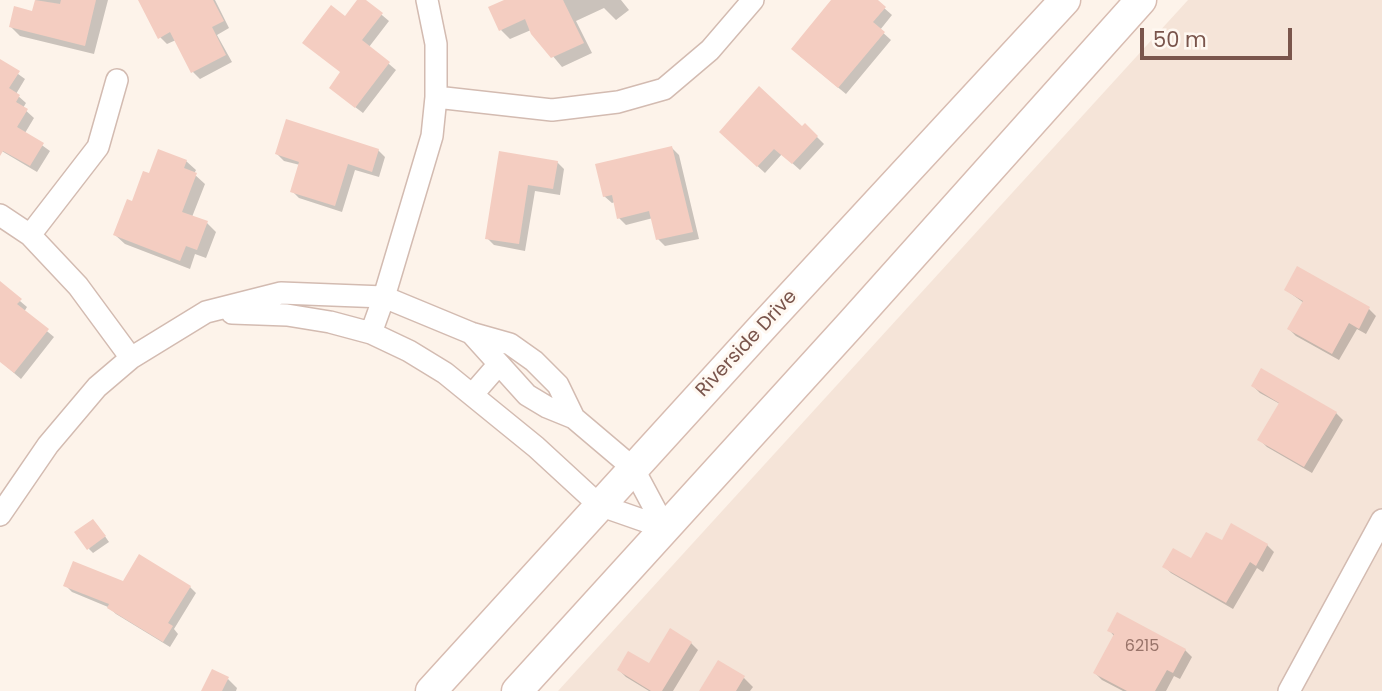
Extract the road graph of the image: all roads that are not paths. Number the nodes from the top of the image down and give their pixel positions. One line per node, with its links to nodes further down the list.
1 (426, 0): 6 (street)
2 (753, 0): 6 (street)
3 (1065, 0): 17 (street, Riverside Drive)
4 (1141, 0): 21 (street)
5 (117, 80): 8 (street)
6 (436, 97): 9 (street)
7 (0, 215): 8 (street)
8 (30, 235): 13 (street)
9 (384, 297): 10 (street); 11 (street); 12 (street)
10 (205, 312): 11 (street); 13 (street)
11 (371, 333): 15 (street)
12 (471, 333): 14 (street); 16 (street)
13 (131, 358): 19 (street)
14 (499, 364): 15 (street); 16 (street)
15 (472, 395): 18 (street)
16 (574, 418): 17 (street)
17 (633, 468): 18 (street, Riverside Drive); 21 (street)
18 (599, 505): 21 (street); 22 (street, Riverside Drive)
19 (0, 516)
20 (1382, 520): 24 (street)
21 (665, 528): 23 (street)
22 (431, 691)
23 (517, 691)
24 (1289, 691)

